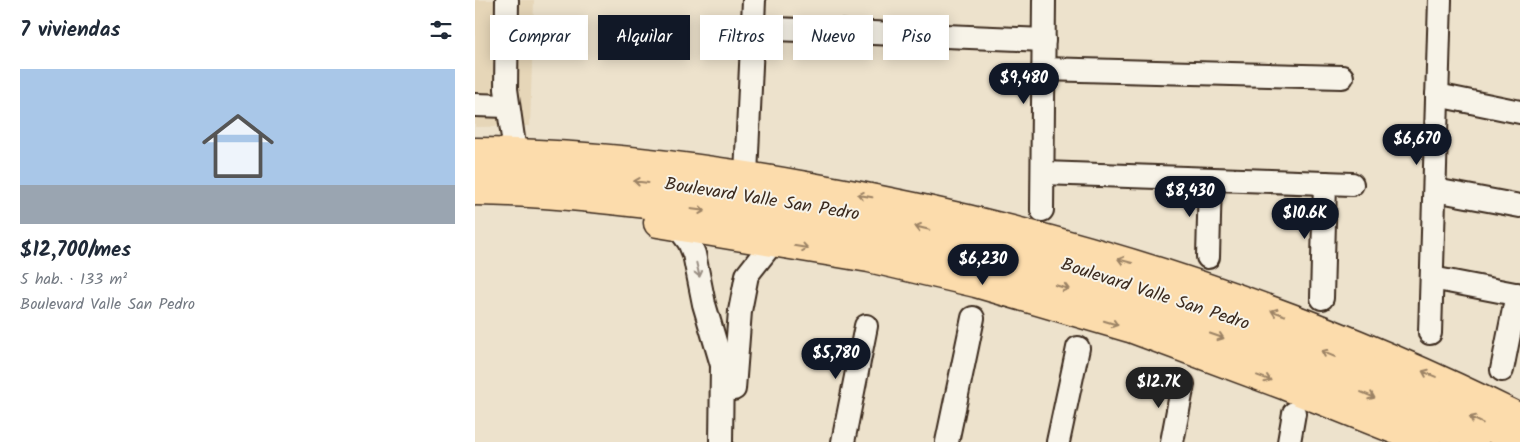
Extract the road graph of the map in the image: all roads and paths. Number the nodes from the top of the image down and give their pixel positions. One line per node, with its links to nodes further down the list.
1 (507, 0): 11 (street)
2 (754, 0): 17 (street)
3 (1044, 0): 6 (street)
4 (1441, 0): 9 (street)
5 (783, 29): 6 (street)
6 (1044, 40): 7 (street)
7 (1043, 69): 8 (street); 16 (street)
8 (1342, 77)
9 (1437, 95): 12 (street); 21 (street)
10 (475, 104): 11 (street)
11 (508, 106): 14 (street)
12 (1520, 112)
13 (475, 152): 14 (main road, Boulevard Valle San Pedro)
14 (515, 152): 17 (main road, Boulevard Valle San Pedro)
15 (475, 172): 49 (main road, Boulevard Valle San Pedro, one-way to 15)
16 (1043, 173): 18 (street); 25 (street)
17 (746, 175): 39 (main road, Boulevard Valle San Pedro, one-way to 17)
18 (1210, 179): 19 (street); 28 (street)
19 (1325, 183): 20 (street); 31 (street)
20 (1352, 184)
21 (1435, 190): 23 (street); 29 (street)
22 (475, 191): 48 (main road, Boulevard Valle San Pedro, one-way to 48)
23 (1520, 206)
24 (475, 207): 26 (main road)
25 (1042, 210)
26 (677, 226): 27 (main road); 40 (street, one-way to 40)
27 (773, 242): 41 (street); 47 (main road, one-way to 47)
28 (1208, 257)
29 (1432, 278): 30 (street); 34 (street)
30 (1519, 295): 36 (street)
31 (1322, 298)
32 (973, 318): 43 (street)
33 (867, 326): 42 (street)
34 (1430, 333)
35 (1078, 348): 44 (street)
36 (1502, 370)
37 (1183, 384): 45 (street)
38 (1294, 413): 46 (street)
39 (1520, 418)
40 (721, 442)
41 (731, 442)
42 (843, 442)
43 (947, 442)
44 (1058, 442)
45 (1172, 442)
46 (1289, 442)
47 (1426, 442)
48 (1474, 442)
49 (1520, 442)

